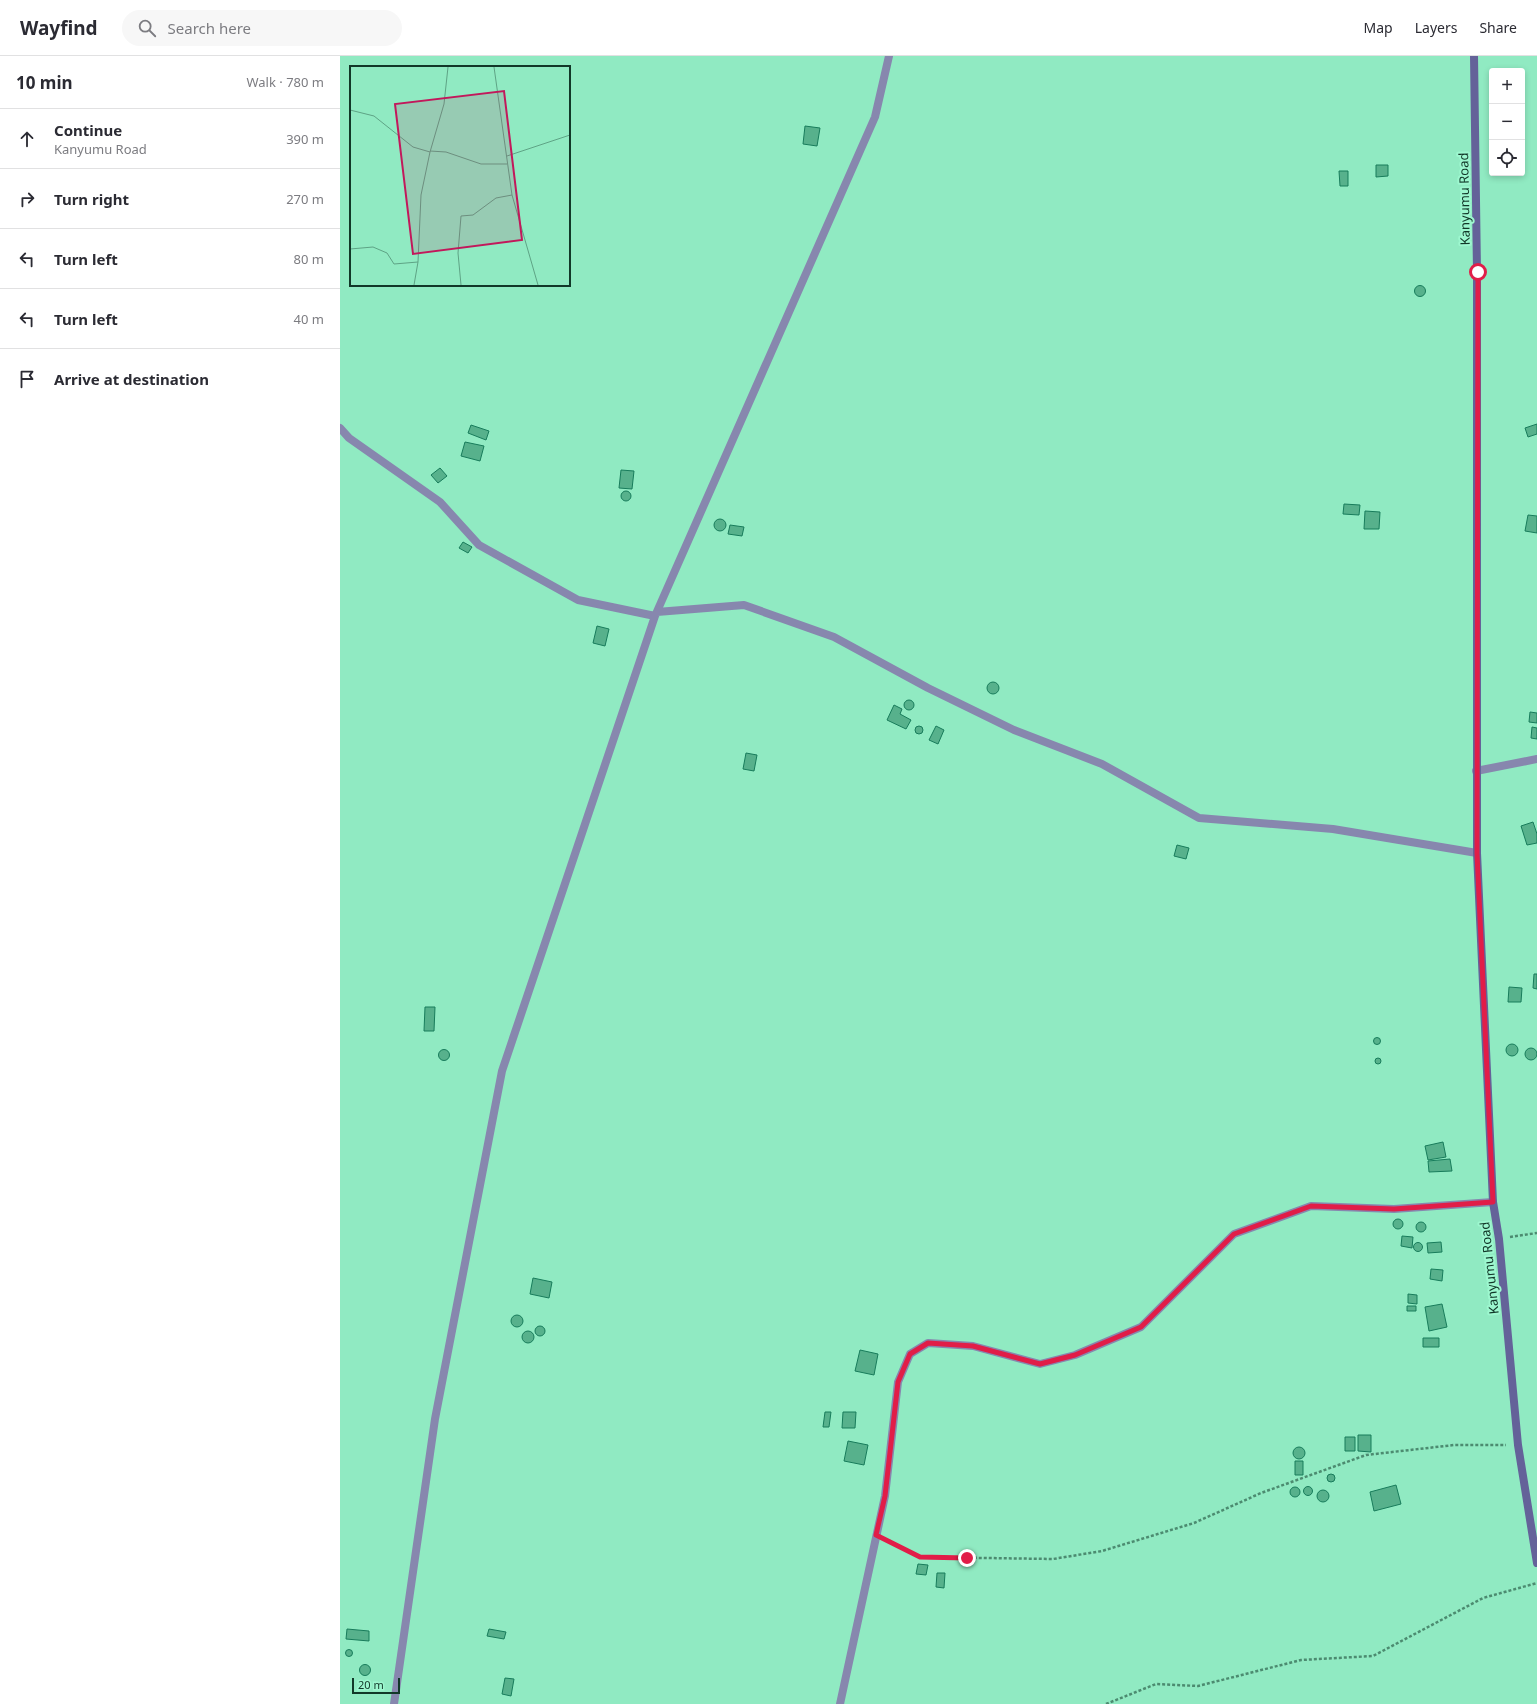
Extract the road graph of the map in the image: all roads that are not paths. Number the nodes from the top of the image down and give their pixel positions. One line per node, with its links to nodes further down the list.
1 (889, 56): 4 (street)
2 (1474, 56): 6 (street, Kanyumu Road)
3 (340, 428): 4 (street)
4 (656, 614): 7 (street); 10 (street)
5 (1537, 759): 6 (street)
6 (1476, 771): 7 (street, Kanyumu Road)
7 (1477, 853): 8 (street, Kanyumu Road)
8 (1493, 1202): 9 (street, Kanyumu Road); 11 (street)
9 (1537, 1563)
10 (394, 1704)
11 (840, 1704)

